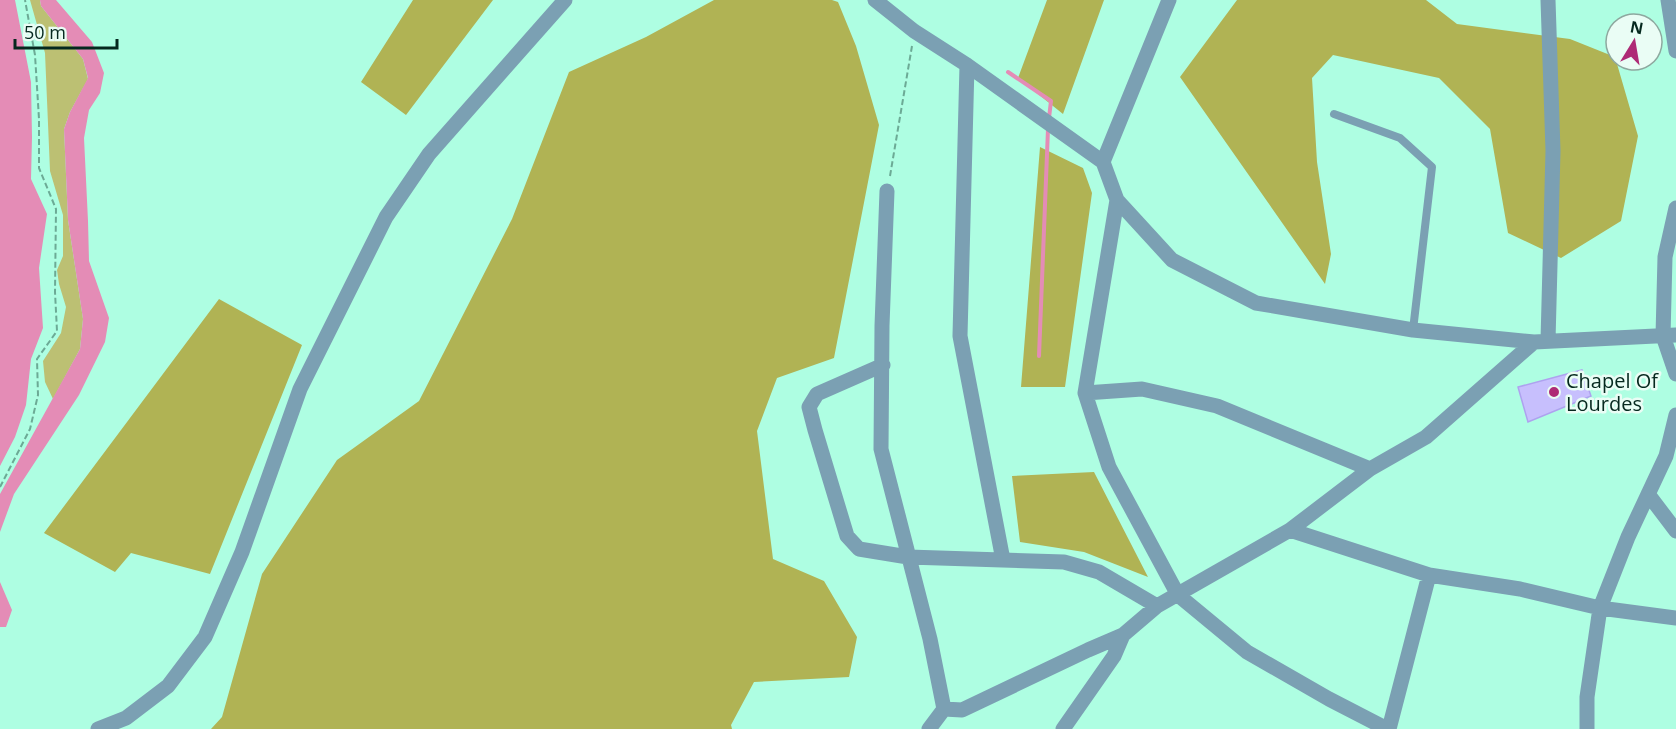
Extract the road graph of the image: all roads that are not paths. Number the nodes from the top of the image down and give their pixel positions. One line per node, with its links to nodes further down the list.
1 (565, 0): 34 (street)
2 (1169, 0): 10 (street)
3 (1548, 0): 16 (street)
4 (1668, 0): 6 (street)
5 (882, 2): 8 (street)
6 (1674, 21): 7 (street)
7 (1676, 51)
8 (967, 65): 10 (street); 26 (street)
9 (1334, 114): 14 (lane)
10 (1103, 162): 12 (street)
11 (887, 191): 17 (street)
12 (1117, 200): 14 (street); 19 (street)
13 (1676, 208): 15 (street)
14 (1413, 330): 16 (street)
15 (1670, 336): 16 (street); 18 (street)
16 (1541, 341): 21 (street)
17 (883, 365): 25 (street); 25 (street)
18 (1676, 374)
19 (1085, 393): 21 (street); 28 (street)
20 (1676, 415): 22 (street)
21 (1370, 469): 23 (street)
22 (1648, 494): 24 (street); 30 (street)
23 (1290, 530): 27 (street); 28 (street)
24 (1676, 531)
25 (908, 557): 26 (street); 33 (street)
26 (1003, 560): 29 (street)
27 (1429, 575): 30 (street); 37 (street)
28 (1178, 595): 29 (street); 37 (street)
29 (1157, 606): 32 (street)
30 (1600, 608): 31 (street); 38 (street)
31 (1676, 618)
32 (1123, 635): 33 (street); 36 (street)
33 (944, 710): 35 (street)
34 (98, 729)
35 (929, 729)
36 (1063, 729)
37 (1388, 729)
38 (1587, 729)

